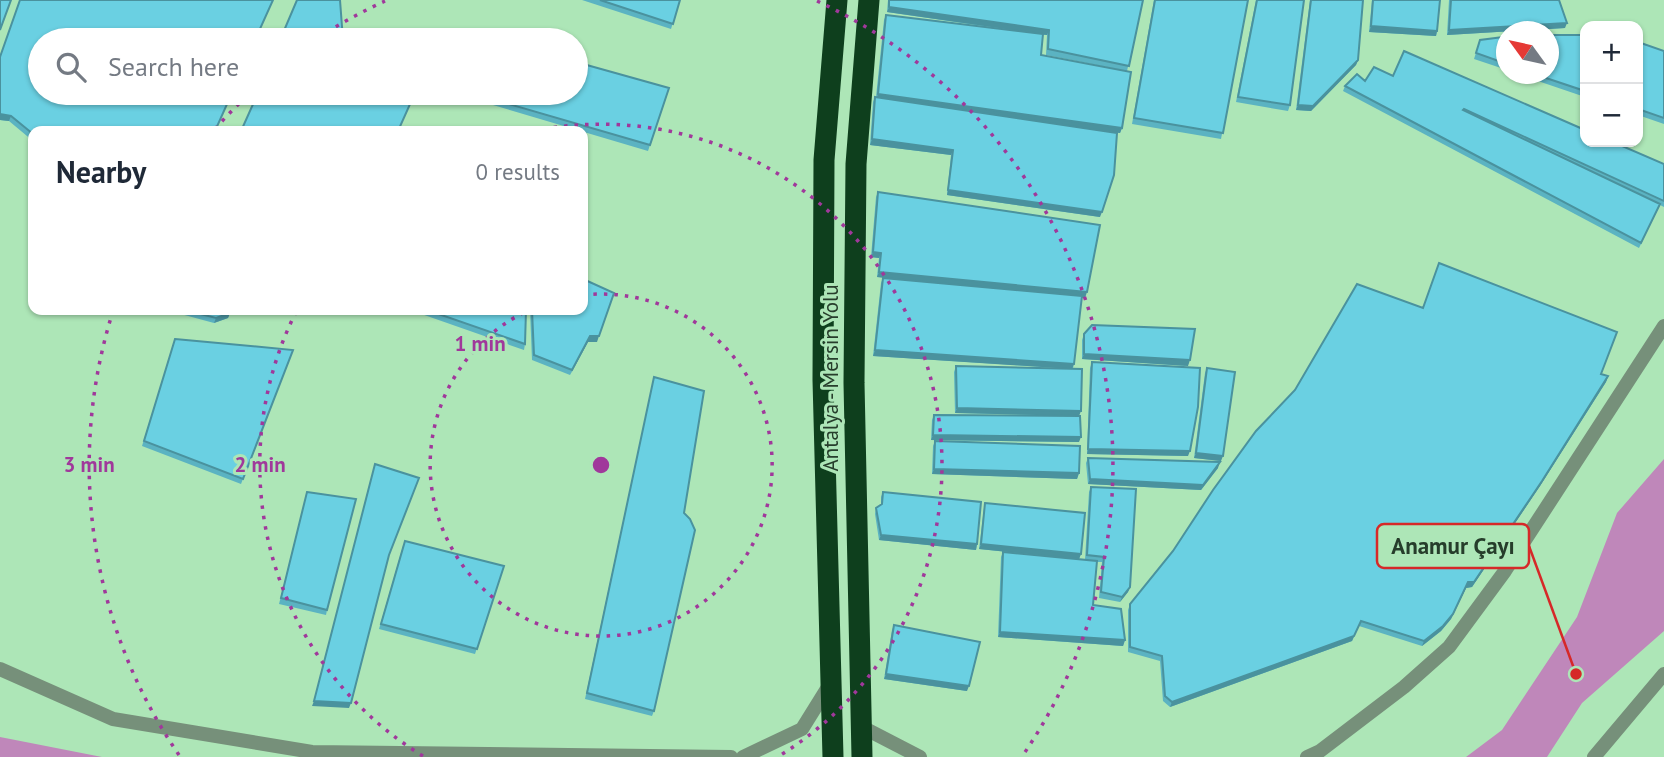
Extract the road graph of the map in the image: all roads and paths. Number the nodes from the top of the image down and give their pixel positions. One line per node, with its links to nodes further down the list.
1 (837, 0): 6 (highway, Antalya - Mersin Yolu)
2 (869, 0): 7 (highway, Antalya - Mersin Yolu)
3 (1664, 326): 12 (street)
4 (0, 668): 9 (street)
5 (1664, 674): 13 (street)
6 (831, 683): 8 (highway, Antalya - Mersin Yolu); 10 (street)
7 (862, 742): 11 (street)
8 (833, 753)
9 (731, 757)
10 (743, 757)
11 (920, 757)
12 (1307, 757)
13 (1594, 757)

